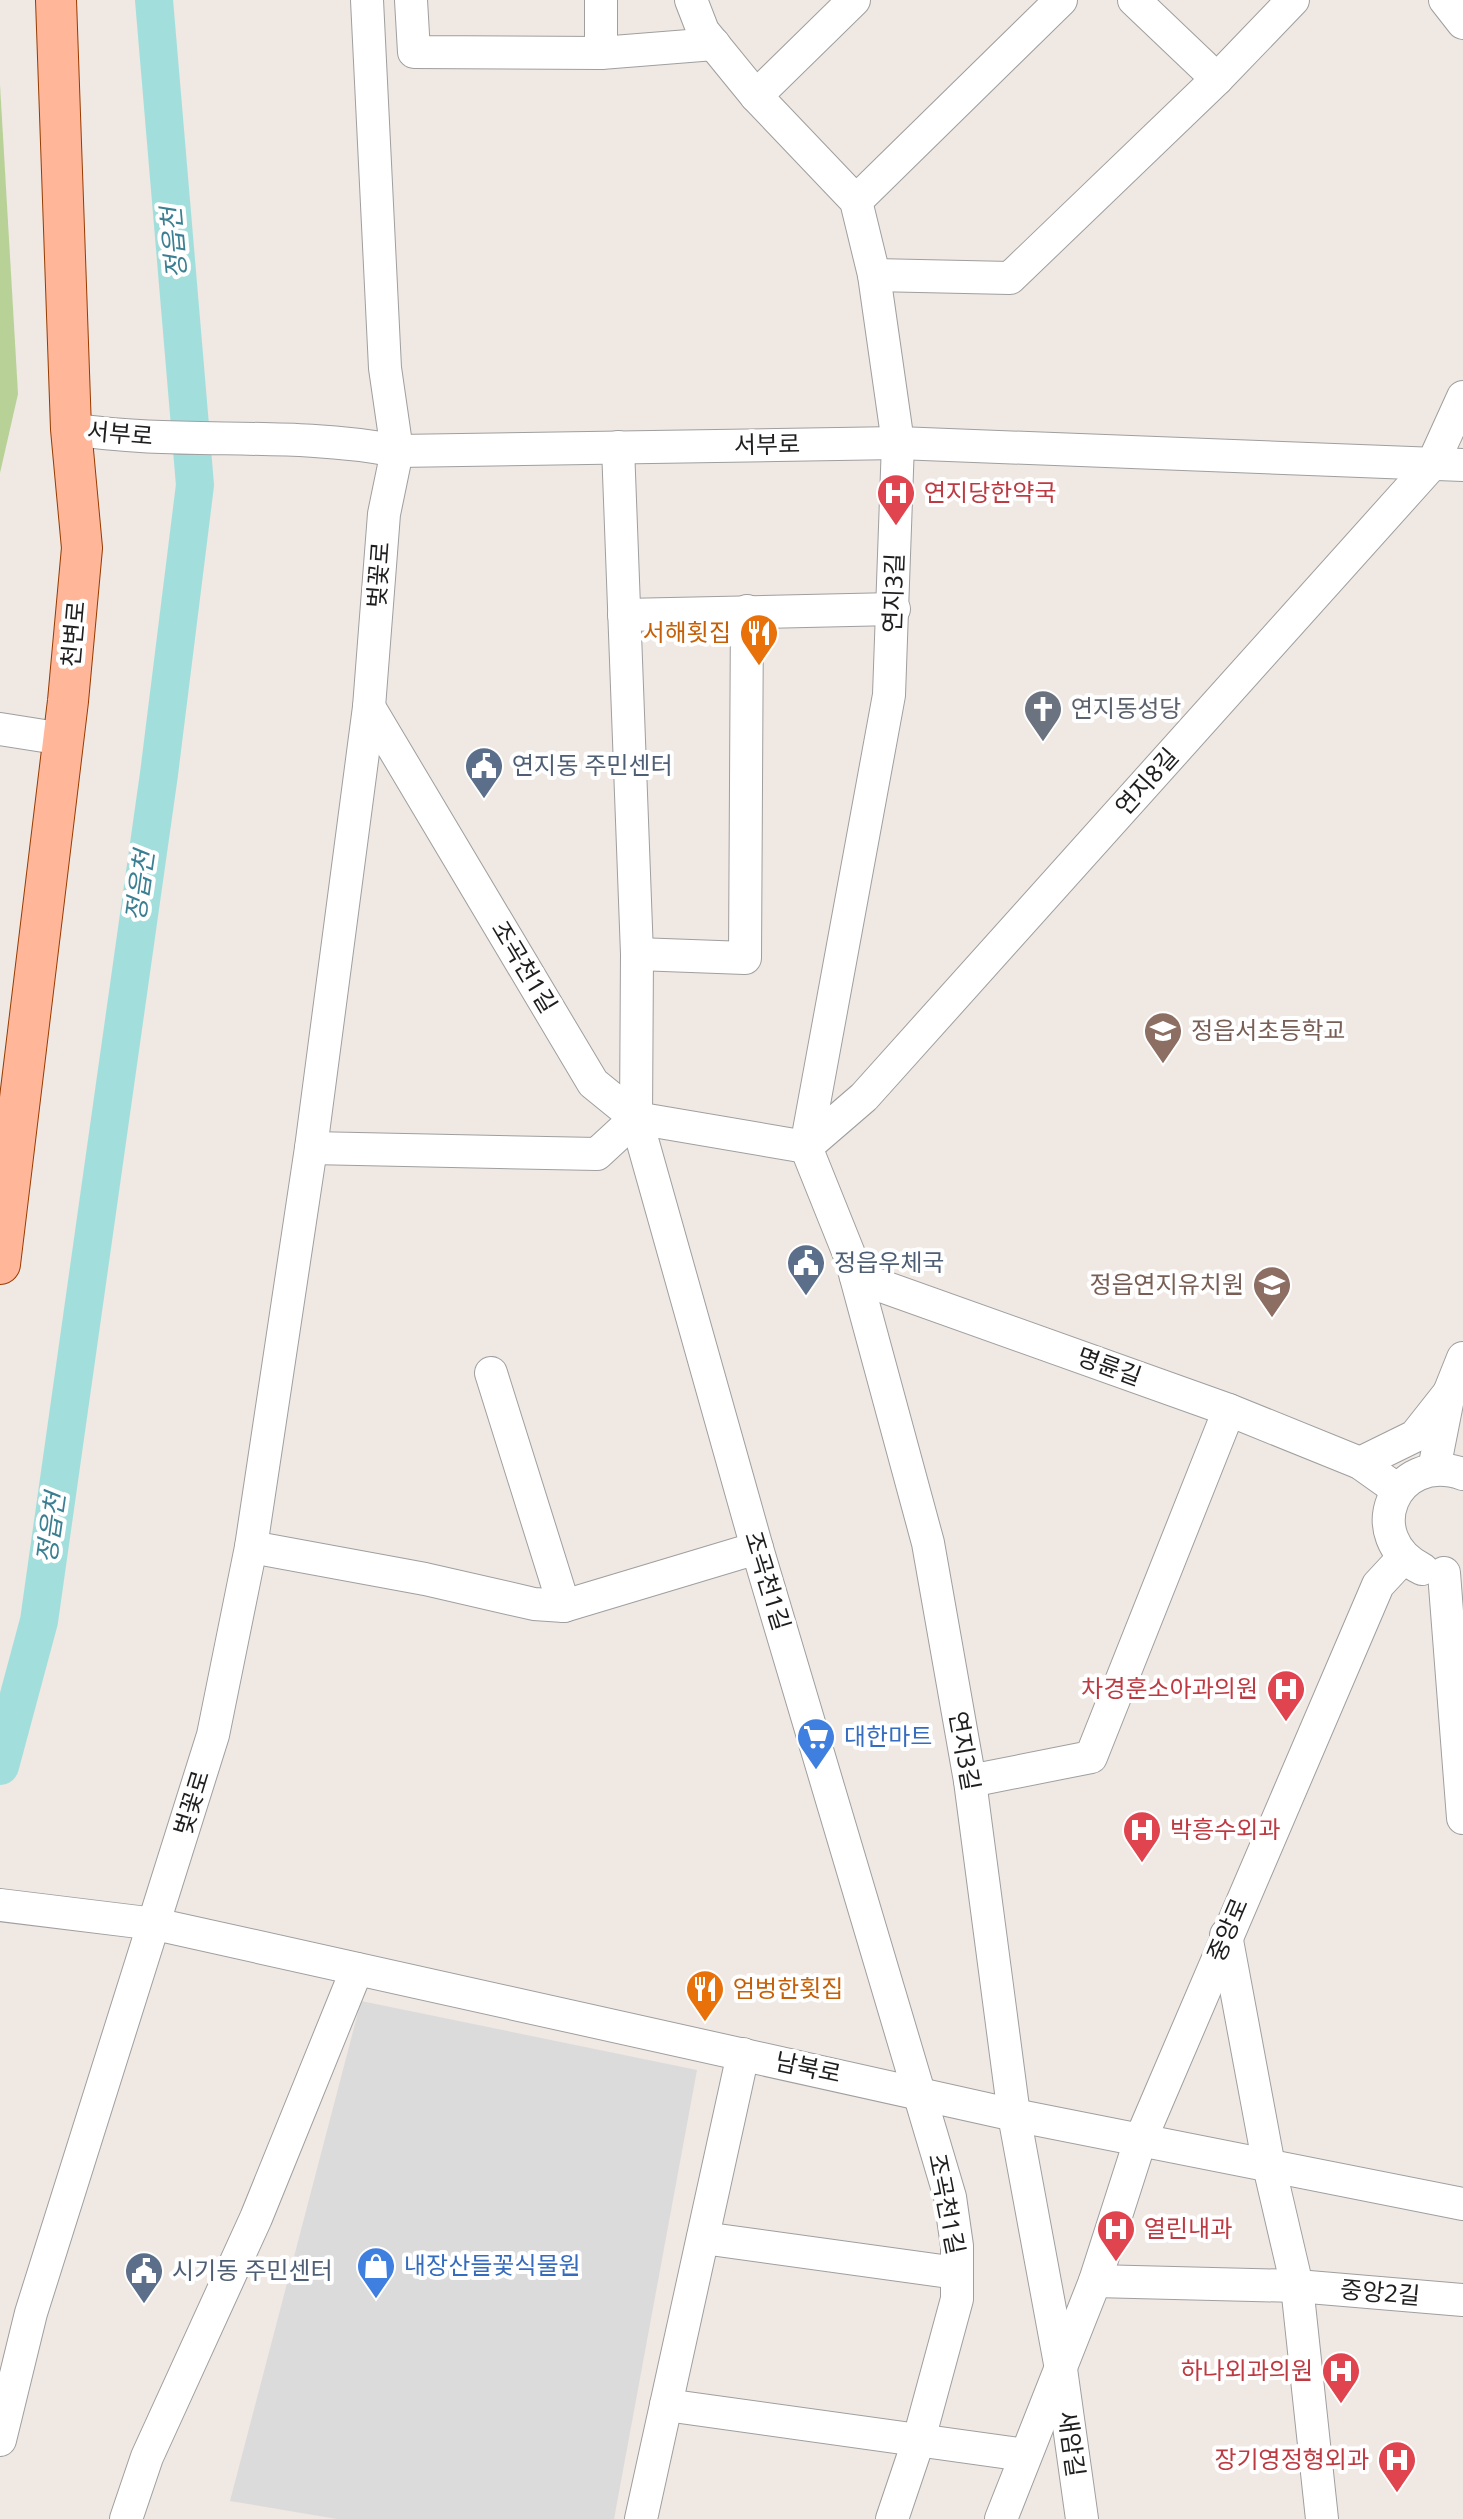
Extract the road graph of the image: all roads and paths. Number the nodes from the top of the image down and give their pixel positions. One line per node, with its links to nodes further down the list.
1 (56, 0): 19 (main road, 천변로)
2 (367, 0): 22 (street, 벚꽃로)
3 (411, 0): 13 (street)
4 (601, 0): 13 (street)
5 (691, 0): 12 (street, 연지3길)
6 (854, 0): 15 (street)
7 (1061, 0): 16 (street)
8 (1134, 0): 14 (street)
9 (1293, 0): 14 (street)
10 (1445, 0): 11 (street)
11 (1463, 23)
12 (714, 44): 13 (street); 15 (street, 연지3길)
13 (601, 53)
14 (1217, 79): 17 (street)
15 (756, 96): 16 (street, 연지3길)
16 (856, 201): 17 (street, 연지3길)
17 (874, 275): 20 (street, 연지3길)
18 (1463, 397): 23 (street, 연지8길)
19 (71, 429): 22 (street, 서부로); 29 (main road, 천변로)
20 (898, 443): 21 (street, 서부로); 23 (street, 서부로); 24 (street, 연지3길)
21 (618, 447): 22 (street, 서부로); 26 (street)
22 (397, 451): 27 (street, 벚꽃로)
23 (1448, 464): 32 (street, 연지8길)
24 (894, 609): 25 (street); 32 (street, 연지3길)
25 (747, 611): 26 (street); 30 (street)
26 (624, 615): 30 (street)
27 (369, 707): 31 (street, 조곡천1길); 33 (street, 벚꽃로)
28 (0, 729): 29 (street)
29 (63, 739): 34 (main road, 천변로)
30 (637, 954): 31 (street)
31 (636, 1118): 32 (street); 33 (street); 46 (street, 조곡천1길)
32 (806, 1147): 36 (street, 연지3길)
33 (311, 1148): 45 (street, 벚꽃로)
34 (6, 1176): 35 (main road, 천변로)
35 (0, 1264)
36 (856, 1277): 40 (street, 명륜길); 52 (street, 연지3길)
37 (1463, 1358): 39 (street)
38 (491, 1373): 50 (street)
39 (1449, 1393): 41 (street); 42 (street); 43 (street)
40 (1229, 1410): 42 (street, 명륜길); 52 (street)
41 (1463, 1429)
42 (1360, 1463): 44 (street, 명륜길); 49 (street)
43 (1449, 1471): 44 (street)
44 (1398, 1490): 47 (street)
45 (251, 1547): 50 (street); 55 (street, 벚꽃로)
46 (757, 1548): 50 (street); 59 (street, 조곡천1길)
47 (1404, 1557): 48 (street); 49 (street)
48 (1454, 1570): 51 (street)
49 (1378, 1585): 51 (street); 56 (street, 중앙로)
50 (564, 1606)
51 (1456, 1612): 53 (street)
52 (970, 1781): 60 (street, 연지3길)
53 (1463, 1818)
54 (0, 1905): 55 (street, 남북로)
55 (155, 1924): 57 (street, 남북로); 72 (street, 벚꽃로)
56 (1226, 1935): 61 (street, 중앙로); 62 (street)
57 (357, 1969): 58 (street, 남북로); 74 (street)
58 (743, 2054): 59 (street, 남북로); 64 (street)
59 (921, 2092): 60 (street, 남북로); 65 (street, 조곡천1길)
60 (1014, 2115): 61 (street, 남북로); 69 (street, 연지3길)
61 (1140, 2141): 62 (street, 남북로); 66 (street, 중앙로)
62 (1269, 2166): 63 (street, 남북로); 67 (street)
63 (1463, 2204)
64 (703, 2238): 65 (street); 70 (street)
65 (957, 2273): 71 (street, 조곡천1길)
66 (1095, 2281): 67 (street); 69 (street, 중앙로)
67 (1297, 2286): 68 (street, 중앙2길); 79 (street)
68 (1463, 2300)
69 (1061, 2369): 73 (street, 중앙로); 78 (street, 새암길)
70 (666, 2405): 71 (street); 75 (street)
71 (919, 2439): 73 (street); 76 (street, 조곡천1길)
72 (0, 2440)
73 (1025, 2455): 77 (street, 중앙로)
74 (126, 2519)
75 (641, 2519)
76 (892, 2519)
77 (1001, 2519)
78 (1082, 2519)
79 (1322, 2519)

